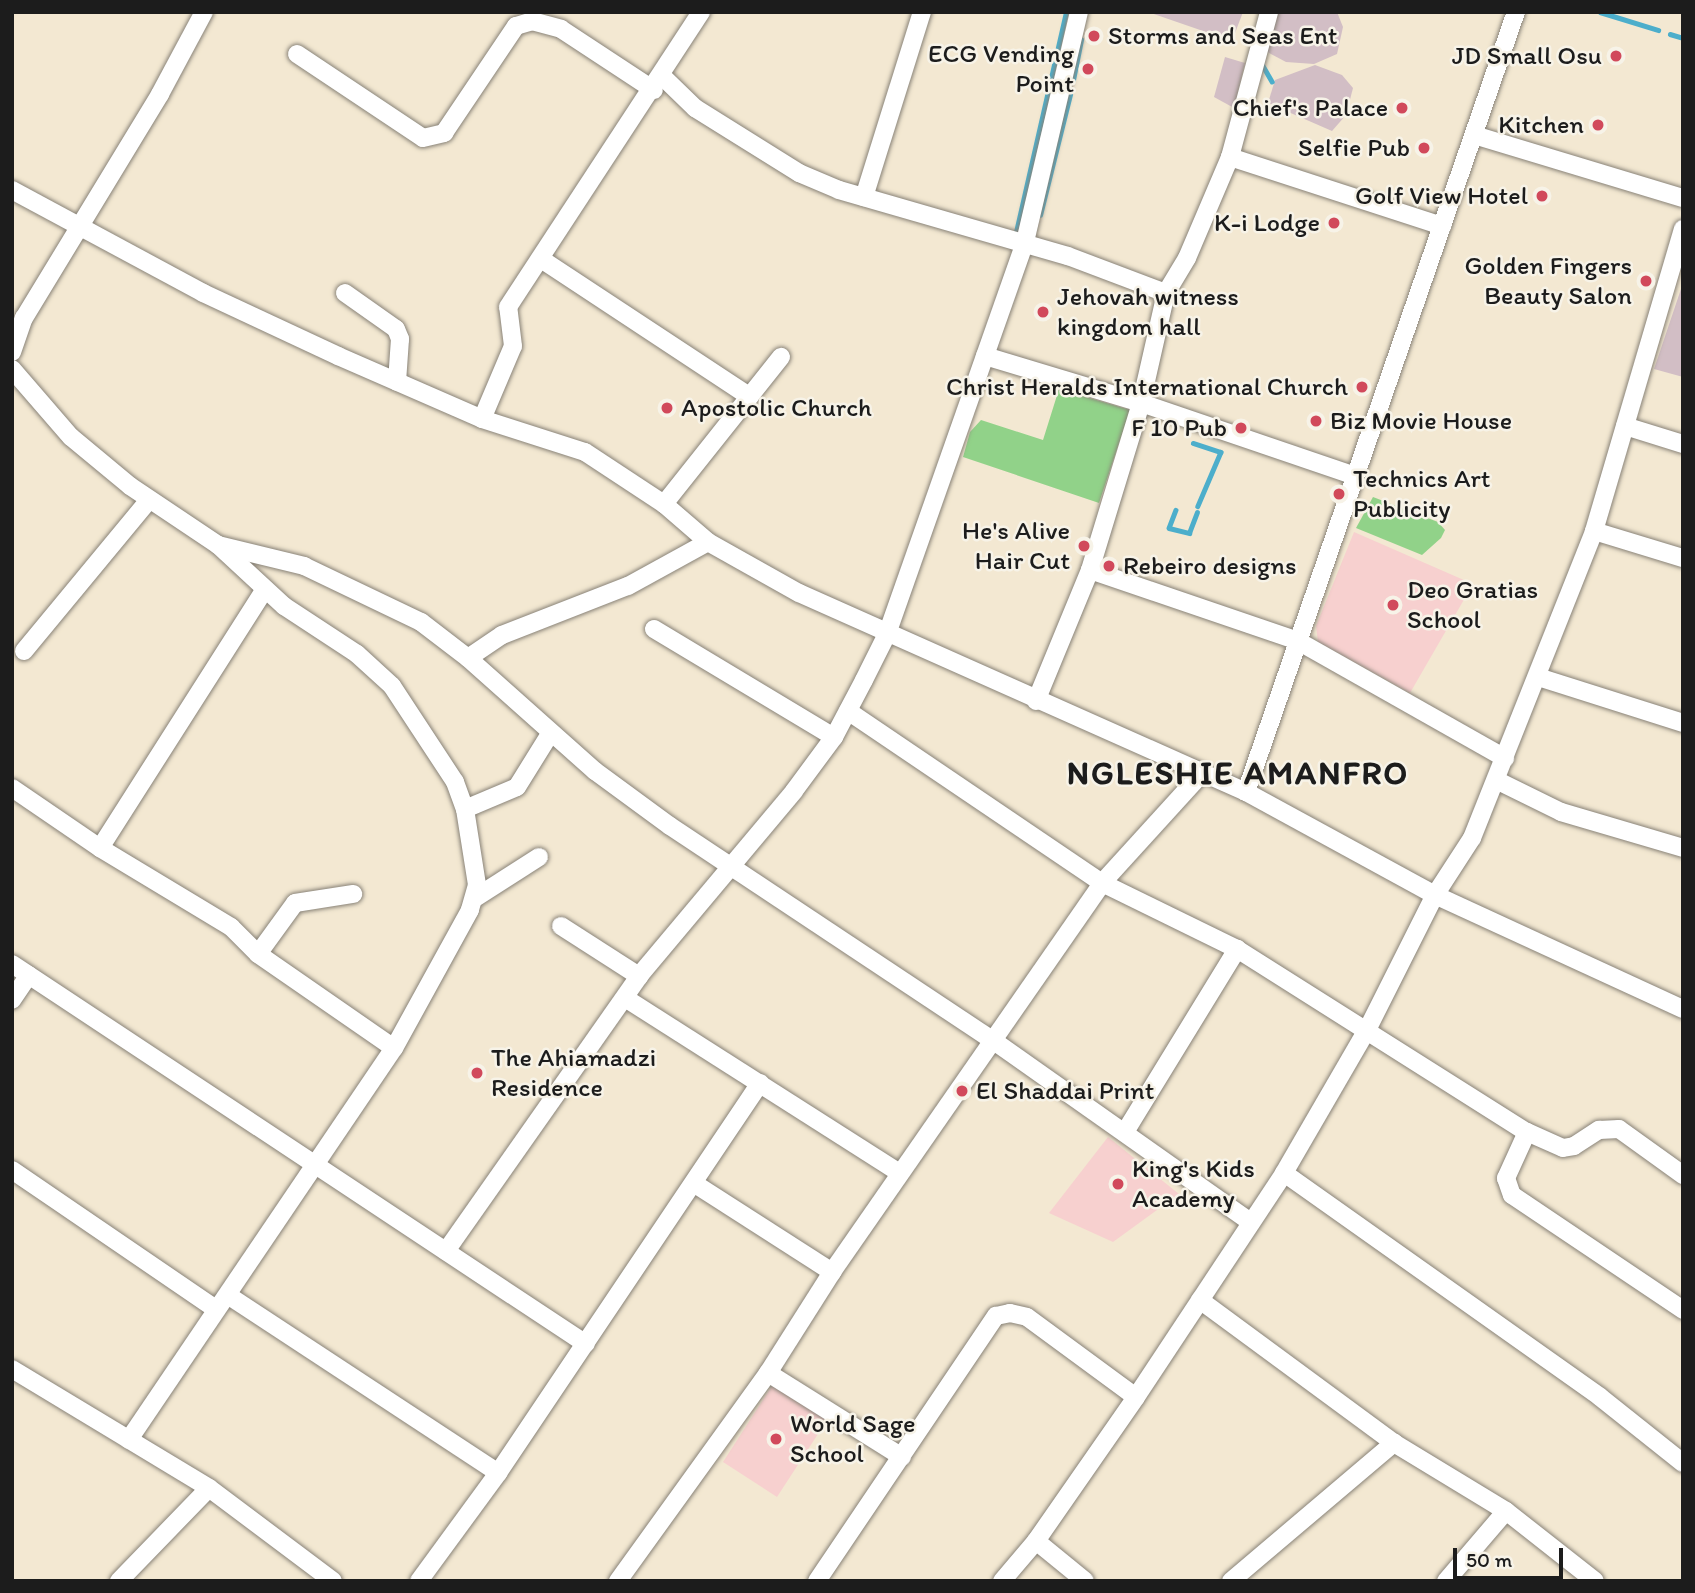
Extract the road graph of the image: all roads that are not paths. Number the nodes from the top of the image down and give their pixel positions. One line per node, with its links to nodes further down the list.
1 (204, 12): 14 (street)
2 (701, 12): 8 (street)
3 (922, 12): 12 (street)
4 (1079, 12): 17 (street)
5 (1269, 12): 10 (street)
6 (1516, 12): 9 (street)
7 (297, 54): 8 (street)
8 (658, 83): 12 (street); 18 (street)
9 (1474, 135): 13 (street); 15 (street)
10 (1230, 157): 15 (street); 20 (street)
11 (12, 190): 14 (street)
12 (864, 197): 17 (street)
13 (1683, 198)
14 (79, 225): 21 (street); 25 (street)
15 (1442, 226): 31 (street)
16 (1683, 229): 29 (street)
17 (1025, 242): 20 (street); 22 (street)
18 (541, 259): 26 (street); 28 (street)
19 (345, 293): 25 (street)
20 (1166, 293): 27 (street)
21 (12, 352)
22 (985, 356): 27 (street); 41 (street)
23 (781, 357): 26 (street)
24 (12, 369): 32 (street)
25 (397, 382): 28 (street)
26 (750, 397): 33 (street)
27 (1141, 403): 31 (street); 38 (street)
28 (482, 419): 33 (street)
29 (1625, 426): 30 (street); 34 (street)
30 (1683, 444)
31 (1355, 476): 42 (street)
32 (149, 500): 36 (street); 43 (street)
33 (664, 505): 35 (street)
34 (1594, 531): 37 (street); 45 (street)
35 (708, 542): 41 (street); 44 (street)
36 (218, 545): 39 (street); 44 (street)
37 (1683, 558)
38 (1090, 570): 42 (street); 46 (street)
39 (265, 589): 56 (street); 57 (street)
40 (654, 629): 50 (street)
41 (887, 634): 46 (street); 47 (street)
42 (1298, 642): 51 (street); 55 (street)
43 (24, 651)
44 (468, 658): 49 (street)
45 (1538, 677): 48 (street); 51 (street)
46 (1036, 701): 52 (street)
47 (848, 711): 50 (street); 61 (street)
48 (1683, 723)
49 (550, 734): 56 (street); 60 (street)
50 (834, 737): 60 (street)
51 (1505, 758): 53 (street)
52 (1202, 773): 55 (street); 61 (street)
53 (1496, 780): 58 (street); 63 (street)
54 (12, 788): 57 (street)
55 (1246, 792): 63 (street)
56 (465, 809): 64 (street)
57 (100, 848): 67 (street)
58 (1683, 848)
59 (539, 858): 64 (street)
60 (729, 866): 70 (street); 75 (street)
61 (1102, 883): 66 (street); 75 (street)
62 (353, 894): 67 (street)
63 (1435, 895): 73 (street); 74 (street)
64 (475, 898): 76 (street)
65 (561, 926): 70 (street)
66 (1237, 949): 74 (street); 78 (street)
67 (258, 954): 76 (street)
68 (12, 964): 69 (street)
69 (29, 975): 72 (street); 80 (street)
70 (639, 976): 71 (street)
71 (625, 998): 77 (street); 87 (street)
72 (12, 1000)
73 (1683, 1009)
74 (1368, 1028): 79 (street); 83 (street)
75 (994, 1041): 78 (street); 82 (street)
76 (394, 1048): 80 (street)
77 (760, 1083): 82 (street); 85 (street)
78 (1125, 1132): 86 (street)
79 (1527, 1132): 84 (street); 91 (street)
80 (314, 1164): 87 (street); 90 (street)
81 (12, 1170): 90 (street)
82 (900, 1173): 88 (street)
83 (1284, 1173): 86 (street); 99 (street)
84 (1683, 1175)
85 (695, 1184): 88 (street); 92 (street)
86 (1249, 1221): 89 (street)
87 (446, 1251): 92 (street)
88 (832, 1272): 94 (street)
89 (1200, 1300): 95 (street); 97 (street)
90 (223, 1303): 96 (street); 100 (street)
91 (1683, 1310)
92 (586, 1345): 100 (street)
93 (12, 1369): 96 (street)
94 (768, 1373): 98 (street); 107 (street)
95 (1136, 1397): 98 (street); 103 (street)
96 (129, 1440): 101 (street)
97 (1394, 1443): 102 (street); 111 (street)
98 (902, 1457): 108 (street)
99 (1683, 1463)
100 (498, 1473): 106 (street)
101 (209, 1488): 104 (street); 105 (street)
102 (1506, 1511): 112 (street); 113 (street)
103 (1036, 1541): 109 (street); 110 (street)
104 (120, 1581)
105 (332, 1581)
106 (419, 1581)
107 (618, 1581)
108 (817, 1581)
109 (1002, 1581)
110 (1085, 1581)
111 (1231, 1581)
112 (1446, 1581)
113 (1595, 1581)

